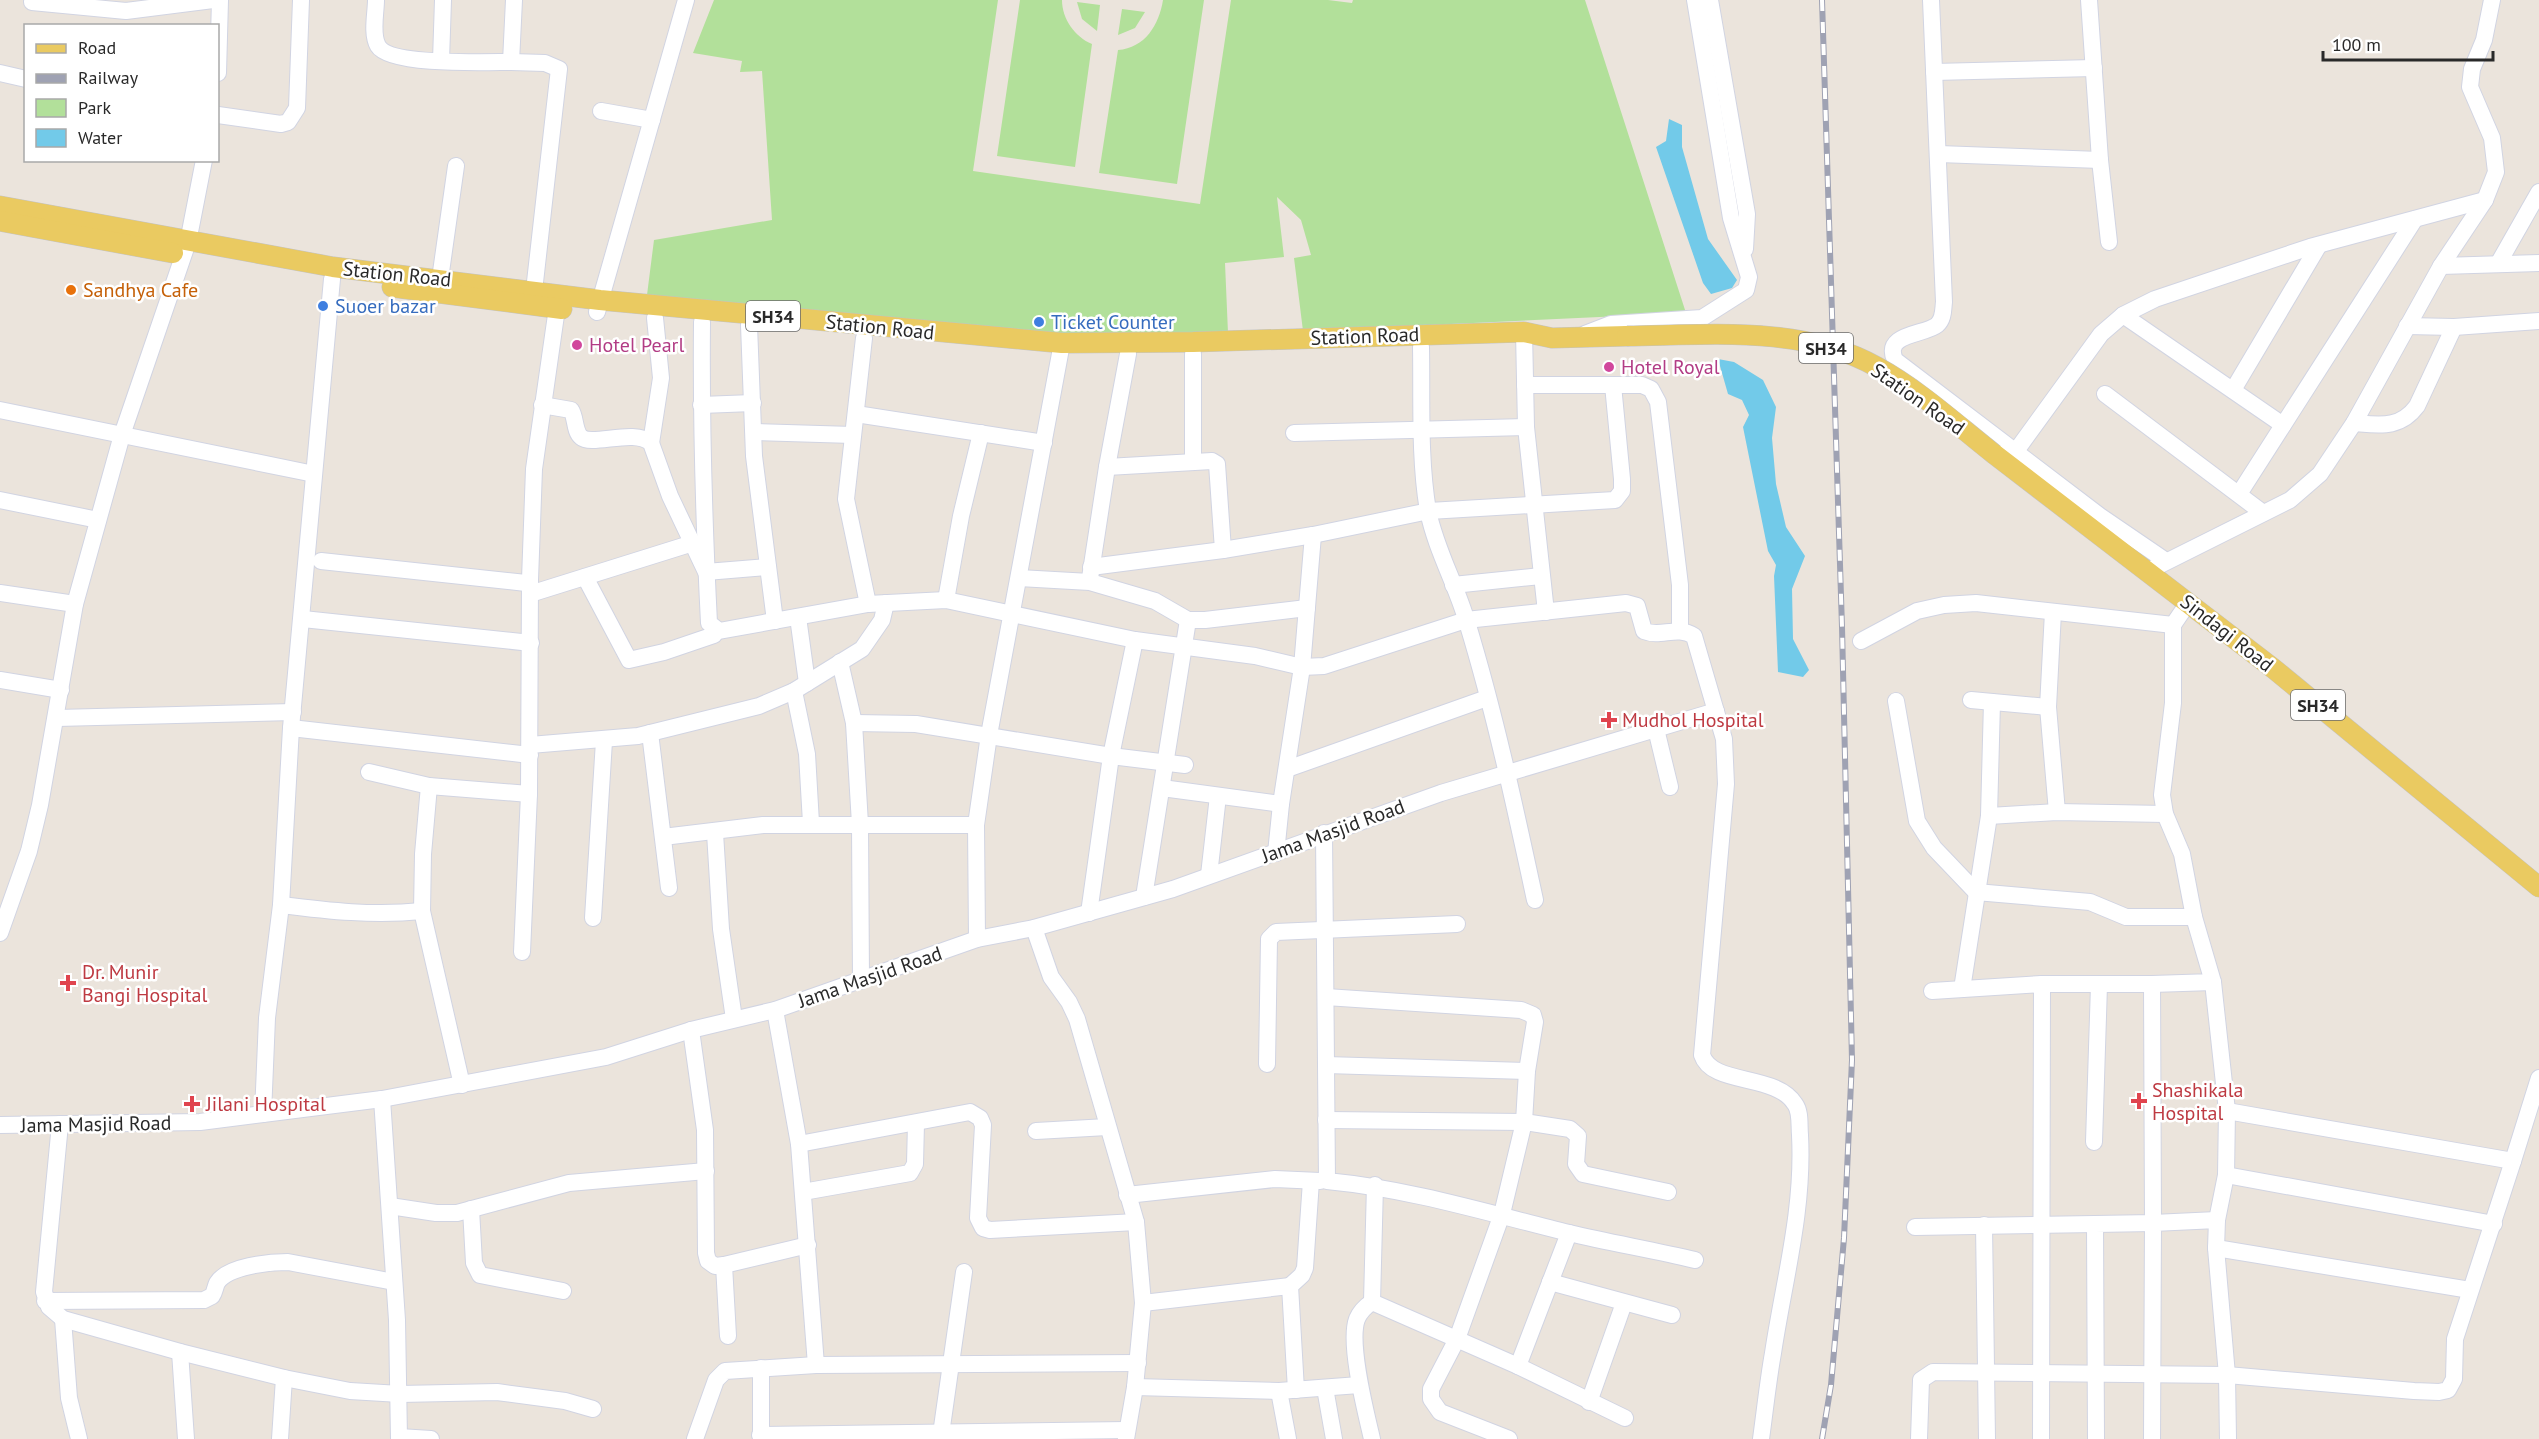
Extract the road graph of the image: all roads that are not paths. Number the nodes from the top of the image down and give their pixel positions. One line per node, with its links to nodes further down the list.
1 (213, 0): 14 (street)
2 (219, 0): 15 (street)
3 (301, 0): 23 (street)
4 (376, 0): 16 (street)
5 (443, 0): 16 (street)
6 (514, 0): 17 (street)
7 (686, 0): 24 (street)
8 (1695, 0): 37 (street)
9 (1710, 0): 37 (street)
10 (1931, 0): 19 (street)
11 (2089, 0): 18 (street)
12 (2492, 0): 30 (street)
13 (32, 2): 14 (street)
14 (61, 2)
15 (219, 24)
16 (441, 61): 17 (street)
17 (511, 62): 43 (street)
18 (2094, 68): 19 (street); 26 (street)
19 (1934, 72): 25 (street)
20 (0, 73): 21 (street)
21 (24, 79)
22 (601, 111): 24 (street)
23 (219, 115)
24 (652, 120): 44 (street)
25 (1939, 154): 26 (street); 80 (street)
26 (2100, 160): 34 (street)
27 (204, 162): 36 (street)
28 (456, 166): 42 (street)
29 (2539, 192): 39 (street)
30 (2485, 200): 32 (street); 40 (street)
31 (0, 206): 36 (main road, Station Road / SH34)
32 (2415, 219): 35 (street); 70 (street)
33 (0, 221): 36 (main road, Station Road / SH34)
34 (2109, 242)
35 (2319, 245): 46 (street); 62 (street)
36 (186, 248): 41 (main road, Station Road / SH34); 42 (main road, Station Road / SH34); 76 (street)
37 (1745, 259): 53 (street)
38 (2539, 263): 39 (street)
39 (2498, 264): 40 (street)
40 (2441, 266): 51 (street)
41 (332, 279): 45 (main road, Station Road / SH34); 84 (street)
42 (440, 279): 43 (main road, Station Road / SH34)
43 (534, 291): 44 (main road, Station Road / SH34)
44 (599, 306): 45 (main road, Station Road / SH34); 47 (main road, Station Road / SH34); 57 (main road, Station Road / SH34)
45 (557, 308): 65 (street)
46 (2123, 315): 62 (street); 80 (street)
47 (655, 318): 49 (main road, Station Road / SH34); 78 (street)
48 (2539, 321): 52 (street)
49 (702, 322): 50 (main road, Station Road / SH34); 66 (street)
50 (749, 325): 54 (main road, Station Road / SH34); 64 (street)
51 (2407, 326): 52 (street); 69 (street)
52 (2454, 327): 69 (street)
53 (1575, 337): 55 (main road, Station Road / SH34); 81 (main road, Station Road / SH34, bridge)
54 (864, 338): 57 (main road, Station Road / SH34); 68 (street)
55 (1524, 339): 56 (main road, Station Road / SH34); 57 (main road, Station Road / SH34); 60 (street)
56 (1421, 347): 59 (main road, Station Road / SH34); 72 (street)
57 (1060, 349): 58 (main road, Station Road / SH34); 79 (street)
58 (1128, 354): 59 (main road, Station Road / SH34); 83 (street)
59 (1192, 354): 82 (street)
60 (1525, 384): 61 (street); 71 (street)
61 (1613, 385): 87 (street); 121 (street)
62 (2234, 390): 70 (street)
63 (2105, 394): 85 (street)
64 (753, 403): 66 (street); 73 (street)
65 (542, 405): 78 (street); 104 (street)
66 (701, 405): 97 (street)
67 (0, 410): 76 (street)
68 (856, 414): 74 (street); 77 (street)
69 (2354, 423): 89 (street)
70 (2283, 425): 85 (street)
71 (1526, 427): 72 (street); 87 (street)
72 (1422, 429): 75 (street); 88 (street)
73 (754, 432): 77 (street); 96 (street)
74 (981, 433): 79 (street); 106 (street)
75 (1294, 433)
76 (122, 435): 84 (street); 90 (street)
77 (853, 435): 110 (street)
78 (651, 443): 92 (street)
79 (1044, 443): 102 (street)
80 (2016, 451): 95 (street)
81 (1994, 454): 98 (main road, Sindagi Road / SH34)
82 (1193, 461): 83 (street); 93 (street)
83 (1107, 467): 99 (street)
84 (314, 474): 116 (street)
85 (2239, 494): 89 (street)
86 (0, 500): 90 (street)
87 (1534, 505): 88 (street); 100 (street)
88 (1428, 511): 91 (street); 103 (street)
89 (2263, 513): 95 (street)
90 (98, 520): 109 (street)
91 (1313, 535): 93 (street); 111 (street)
92 (693, 543): 97 (street); 101 (street)
93 (1223, 550): 99 (street)
94 (321, 561): 104 (street)
95 (2166, 561): 98 (street)
96 (768, 567): 97 (street); 119 (street)
97 (706, 572): 119 (street)
98 (2146, 572): 108 (main road, Sindagi Road / SH34)
99 (1091, 574): 102 (street); 117 (street)
100 (1541, 576): 103 (street); 112 (street)
101 (585, 577): 104 (street); 122 (street)
102 (1019, 578): 114 (street)
103 (1453, 585): 118 (street)
104 (530, 587): 125 (street)
105 (0, 593): 109 (street)
106 (945, 600): 107 (street); 114 (street)
107 (886, 603): 110 (street); 127 (street)
108 (2188, 603): 120 (street); 169 (main road, Sindagi Road / SH34)
109 (75, 604): 131 (street)
110 (868, 604): 115 (street)
111 (1302, 612): 117 (street); 128 (street)
112 (1546, 612): 118 (street); 121 (street)
113 (2053, 612): 120 (street); 124 (street); 136 (street)
114 (1012, 615): 123 (street); 143 (street)
115 (798, 617): 119 (street); 130 (street)
116 (303, 619): 125 (street); 139 (street)
117 (1188, 620): 126 (street)
118 (1466, 620): 128 (street); 132 (street)
119 (775, 621)
120 (2174, 625): 159 (street)
121 (1680, 630): 137 (street)
122 (714, 635)
123 (1134, 640): 126 (street); 146 (street)
124 (1861, 641)
125 (531, 643): 145 (street)
126 (1184, 647): 128 (street); 147 (street)
127 (840, 662): 130 (street); 140 (street)
128 (1302, 667): 149 (street)
129 (0, 680): 131 (street)
130 (801, 687): 142 (street); 161 (street)
131 (61, 690): 138 (street)
132 (1487, 698): 149 (street); 151 (street)
133 (1971, 700): 135 (street)
134 (1896, 701): 171 (street)
135 (1992, 702): 136 (street); 160 (street)
136 (2048, 707): 158 (street)
137 (1716, 711): 141 (street, Jama Masjid Road); 284 (street)
138 (57, 718): 139 (street); 182 (street)
139 (292, 720): 145 (street); 174 (street)
140 (854, 723): 143 (street); 162 (street)
141 (1656, 729): 151 (street, Jama Masjid Road); 153 (street)
142 (650, 734): 144 (street); 166 (street)
143 (989, 735): 146 (street); 163 (street)
144 (604, 741): 145 (street); 178 (street)
145 (530, 750): 155 (street)
146 (1111, 756): 147 (street); 176 (street)
147 (1166, 763): 148 (street); 154 (street)
148 (1185, 765)
149 (1287, 769): 157 (street)
150 (369, 772): 152 (street)
151 (1509, 773): 165 (street, Jama Masjid Road); 173 (street)
152 (429, 786): 155 (street); 175 (street)
153 (1670, 787)
154 (1162, 788): 156 (street); 172 (street)
155 (529, 794): 184 (street)
156 (1218, 796): 157 (street); 168 (street)
157 (1281, 804): 167 (street)
158 (2057, 812): 159 (street); 160 (street)
159 (2165, 814): 177 (street)
160 (1989, 816): 171 (street)
161 (811, 823): 162 (street); 164 (street)
162 (860, 825): 163 (street); 185 (street)
163 (976, 825): 183 (street)
164 (715, 833): 166 (street); 194 (street)
165 (1324, 833): 167 (street, Jama Masjid Road); 181 (street)
166 (663, 837): 170 (street)
167 (1276, 853): 168 (street, Jama Masjid Road)
168 (1209, 875): 172 (street, Jama Masjid Road)
169 (2536, 885)
170 (669, 888)
171 (1976, 892): 177 (street); 190 (street)
172 (1144, 897): 176 (street, Jama Masjid Road)
173 (1534, 900)
174 (281, 905): 175 (street); 203 (street)
175 (422, 911): 200 (street)
176 (1089, 913): 180 (street, Jama Masjid Road)
177 (2194, 917): 186 (street)
178 (593, 918)
179 (1457, 924): 181 (street)
180 (1034, 928): 183 (street, Jama Masjid Road); 209 (street)
181 (1325, 929): 192 (street); 196 (street)
182 (0, 933)
183 (977, 939): 185 (street, Jama Masjid Road)
184 (522, 952)
185 (861, 981): 193 (street, Jama Masjid Road)
186 (2213, 982): 188 (street); 202 (street)
187 (2042, 984): 189 (street); 190 (street); 231 (street)
188 (2152, 984): 189 (street); 226 (street)
189 (2099, 985): 211 (street)
190 (1962, 989): 191 (street)
191 (1932, 990)
192 (1326, 997): 197 (street); 198 (street)
193 (775, 1010): 194 (street, Jama Masjid Road); 212 (street)
194 (734, 1019): 195 (street, Jama Masjid Road)
195 (691, 1030): 200 (street, Jama Masjid Road); 214 (street)
196 (1267, 1064)
197 (1326, 1065): 198 (street); 204 (street)
198 (1527, 1071): 205 (street)
199 (2539, 1078): 213 (street)
200 (462, 1084): 201 (street, Jama Masjid Road)
201 (382, 1099): 203 (street, Jama Masjid Road); 221 (street)
202 (2227, 1111): 213 (street); 215 (street)
203 (262, 1114): 207 (street, Jama Masjid Road)
204 (1326, 1120): 205 (street); 216 (street)
205 (1524, 1122): 219 (street); 223 (street)
206 (916, 1123): 212 (street); 218 (street); 225 (street)
207 (60, 1124): 208 (street, Jama Masjid Road); 243 (street)
208 (0, 1125)
209 (1107, 1127): 210 (street); 220 (street)
210 (1036, 1131)
211 (2094, 1142)
212 (799, 1144): 218 (street)
213 (2513, 1161): 228 (street)
214 (706, 1171): 222 (street); 236 (street)
215 (2226, 1175): 224 (street); 228 (street)
216 (1319, 1180): 217 (street); 220 (street); 240 (street)
217 (1375, 1185): 223 (street); 244 (street)
218 (803, 1192): 233 (street)
219 (1668, 1192)
220 (1127, 1195): 225 (street)
221 (390, 1206): 222 (street); 238 (street)
222 (471, 1209): 242 (street)
223 (1502, 1214): 232 (street); 250 (street)
224 (2217, 1220): 226 (street); 234 (street)
225 (1136, 1222): 245 (street)
226 (2153, 1223): 227 (street); 260 (street)
227 (2095, 1224): 231 (street); 259 (street)
228 (2494, 1224): 241 (street)
229 (1984, 1225): 230 (street); 231 (street); 257 (street)
230 (1916, 1227)
231 (2040, 1227): 258 (street)
232 (1569, 1233): 235 (street); 239 (street)
233 (808, 1245): 236 (street); 253 (street)
234 (2216, 1248): 241 (street); 261 (street)
235 (1695, 1260)
236 (724, 1265): 249 (street)
237 (964, 1272): 254 (street)
238 (393, 1282): 243 (street); 267 (street)
239 (1550, 1282): 246 (street); 255 (street)
240 (1290, 1286): 245 (street); 266 (street)
241 (2470, 1290): 261 (street)
242 (563, 1291)
243 (45, 1301): 248 (street)
244 (1372, 1302): 250 (street); 263 (street)
245 (1143, 1303): 252 (street)
246 (1624, 1303): 247 (street); 268 (street)
247 (1672, 1315)
248 (63, 1319): 251 (street); 275 (street)
249 (728, 1336)
250 (1457, 1339): 255 (street); 283 (street)
251 (180, 1352): 262 (street); 276 (street)
252 (1138, 1363): 254 (street); 264 (street)
253 (816, 1365): 254 (street); 256 (street)
254 (950, 1365): 271 (street)
255 (1518, 1366): 268 (street)
256 (761, 1368): 273 (street); 279 (street)
257 (1987, 1372): 258 (street); 285 (street); 286 (street)
258 (2043, 1372): 259 (street); 287 (street)
259 (2096, 1373): 260 (street); 288 (street)
260 (2152, 1375): 261 (street); 289 (street)
261 (2227, 1375): 290 (street)
262 (284, 1378): 267 (street); 277 (street)
263 (1359, 1385): 265 (street); 282 (street)
264 (1135, 1387): 266 (street); 272 (street)
265 (1325, 1388): 266 (street); 281 (street)
266 (1287, 1391): 280 (street)
267 (400, 1394): 269 (street); 274 (street)
268 (1589, 1402): 270 (street)
269 (593, 1409)
270 (1625, 1418)
271 (941, 1434): 272 (street); 273 (street)
272 (1127, 1435)
273 (760, 1437)
274 (399, 1438): 278 (street)
275 (79, 1439)
276 (186, 1439)
277 (280, 1439)
278 (431, 1439)
279 (695, 1439)
280 (1288, 1439)
281 (1334, 1439)
282 (1372, 1439)
283 (1509, 1439)
284 (1761, 1439)
285 (1919, 1439)
286 (1987, 1439)
287 (2041, 1439)
288 (2096, 1439)
289 (2152, 1439)
290 (2228, 1439)

